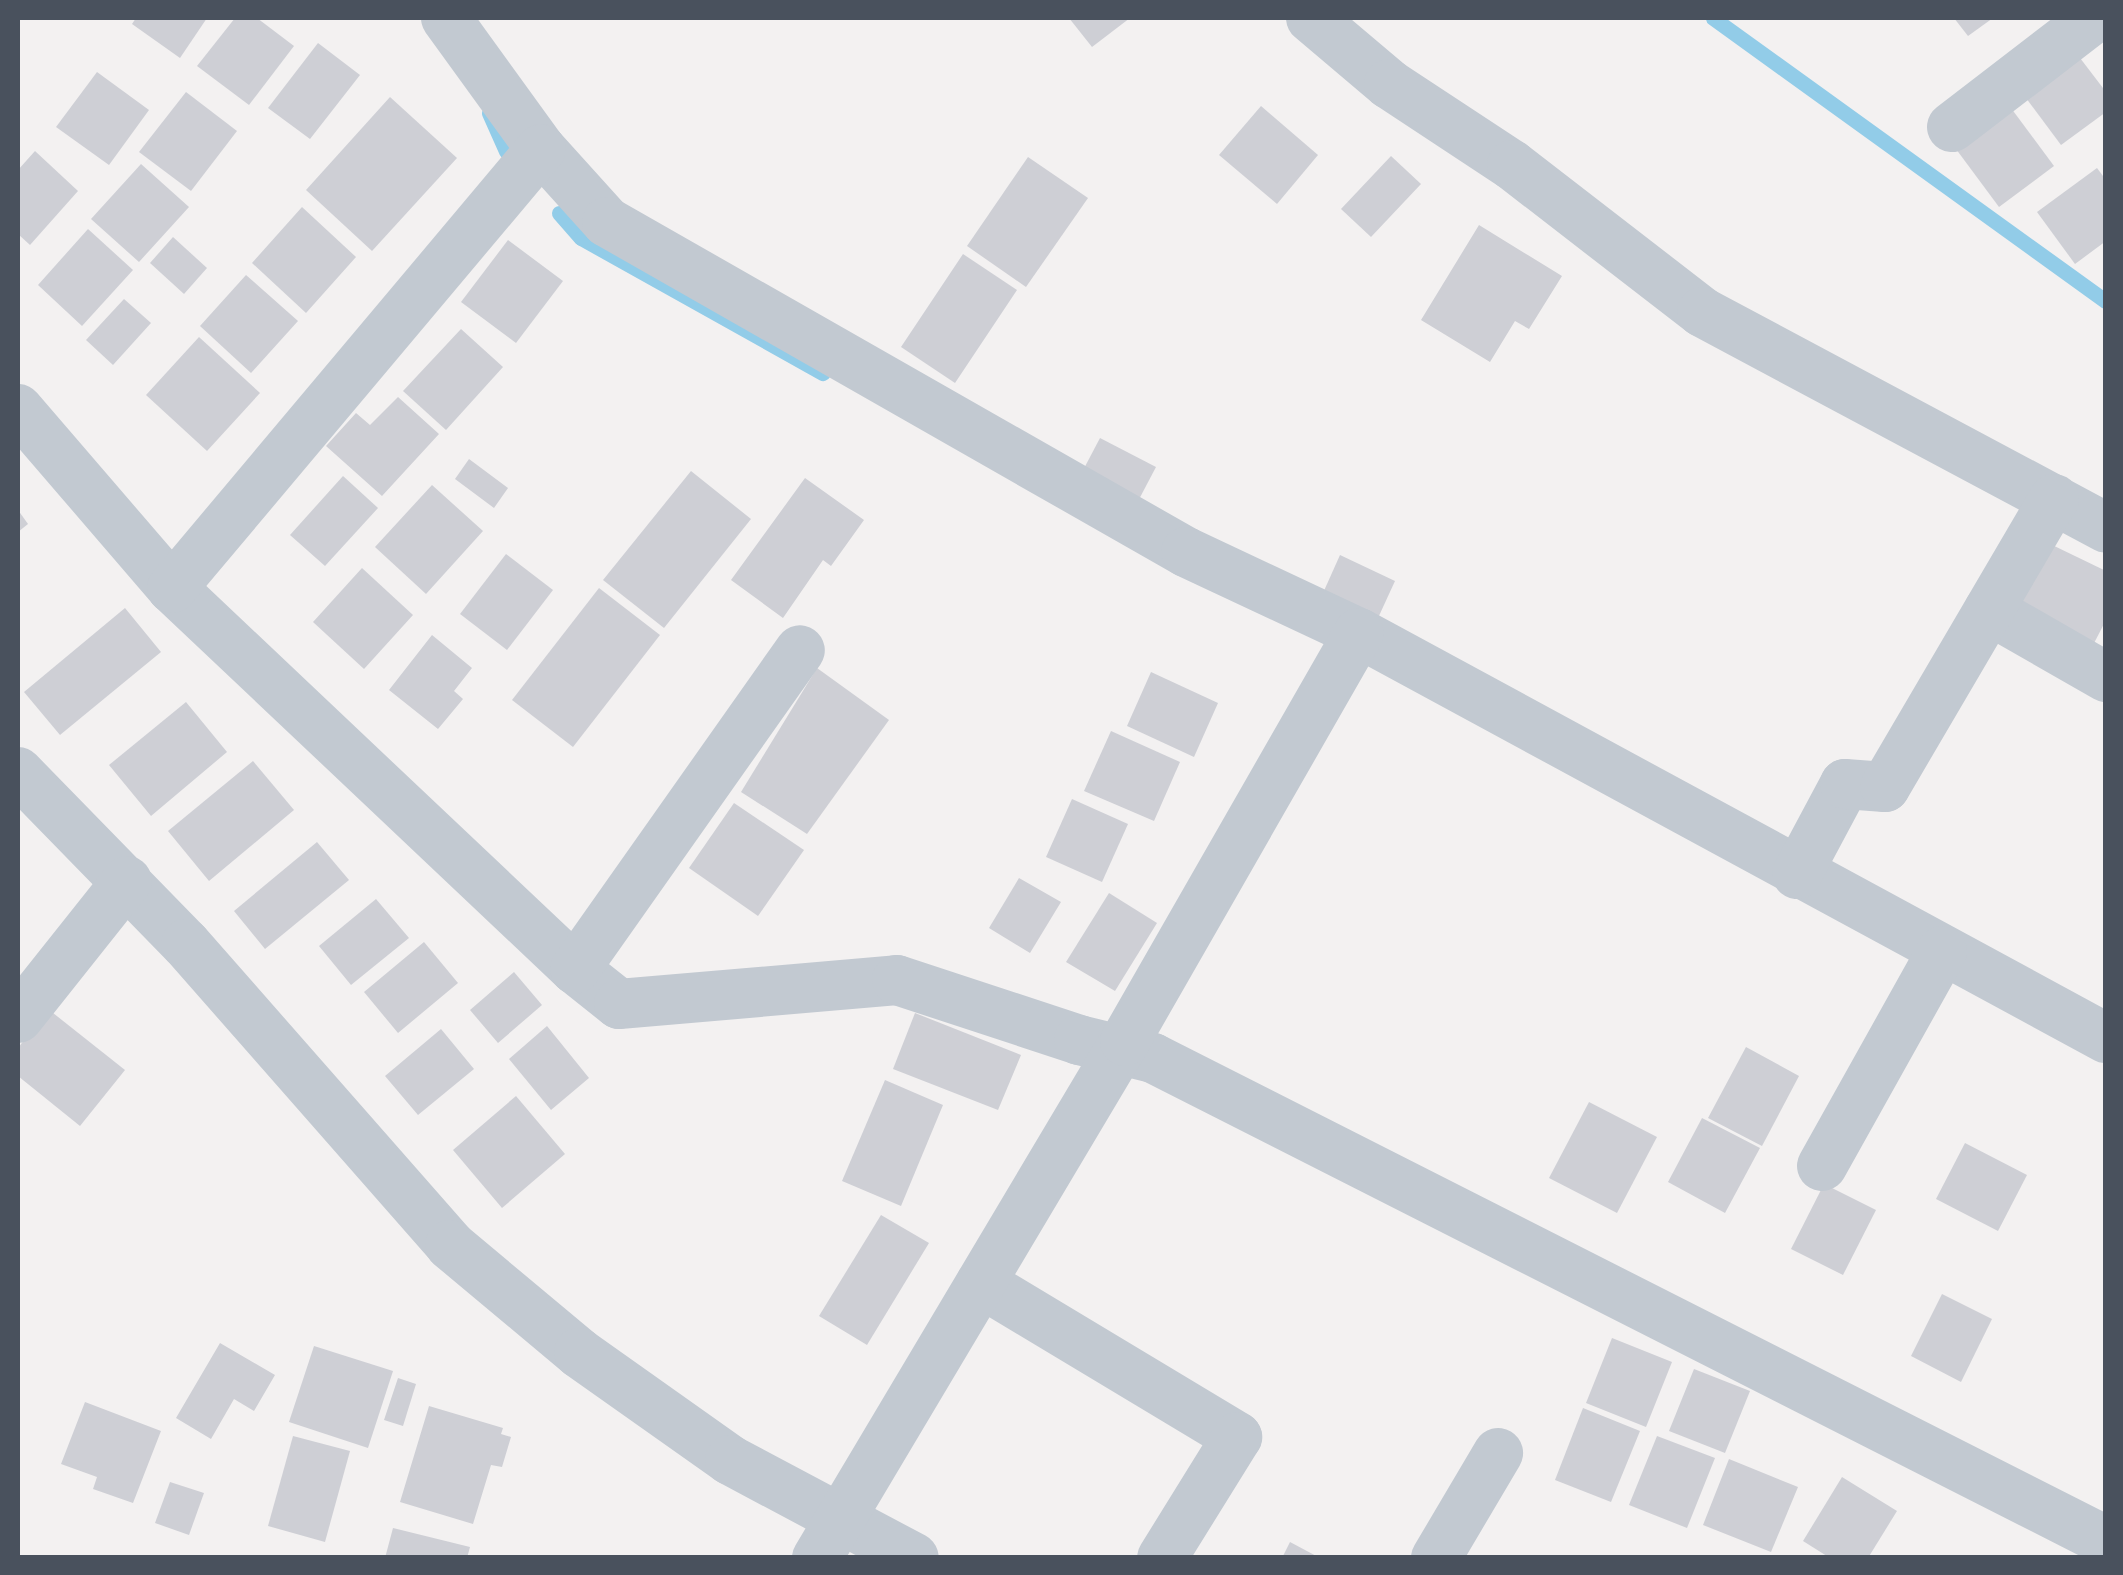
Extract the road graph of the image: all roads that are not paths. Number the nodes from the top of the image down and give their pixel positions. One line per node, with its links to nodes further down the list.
1 (446, 18): 5 (street)
2 (1312, 18): 7 (street)
3 (2094, 18): 4 (street)
4 (1952, 128)
5 (541, 149): 9 (street); 11 (street)
6 (18, 409): 9 (street)
7 (2054, 500): 8 (street); 10 (street)
8 (2106, 528)
9 (172, 588): 18 (street)
10 (1989, 610): 13 (street); 15 (street)
11 (1350, 645): 15 (street); 21 (street)
12 (800, 650): 18 (street)
13 (2106, 677)
14 (27, 804): 16 (street)
15 (1797, 874): 17 (street)
16 (116, 893): 19 (street); 25 (street)
17 (1935, 963): 20 (street); 22 (street)
18 (574, 969): 21 (street)
19 (18, 1018)
20 (2106, 1038)
21 (1125, 1040): 23 (street); 26 (street)
22 (1822, 1166)
23 (981, 1284): 25 (street); 28 (street)
24 (1498, 1453): 29 (street)
25 (829, 1536): 27 (street)
26 (2106, 1541)
27 (914, 1558)
28 (1162, 1558)
29 (1436, 1558)

